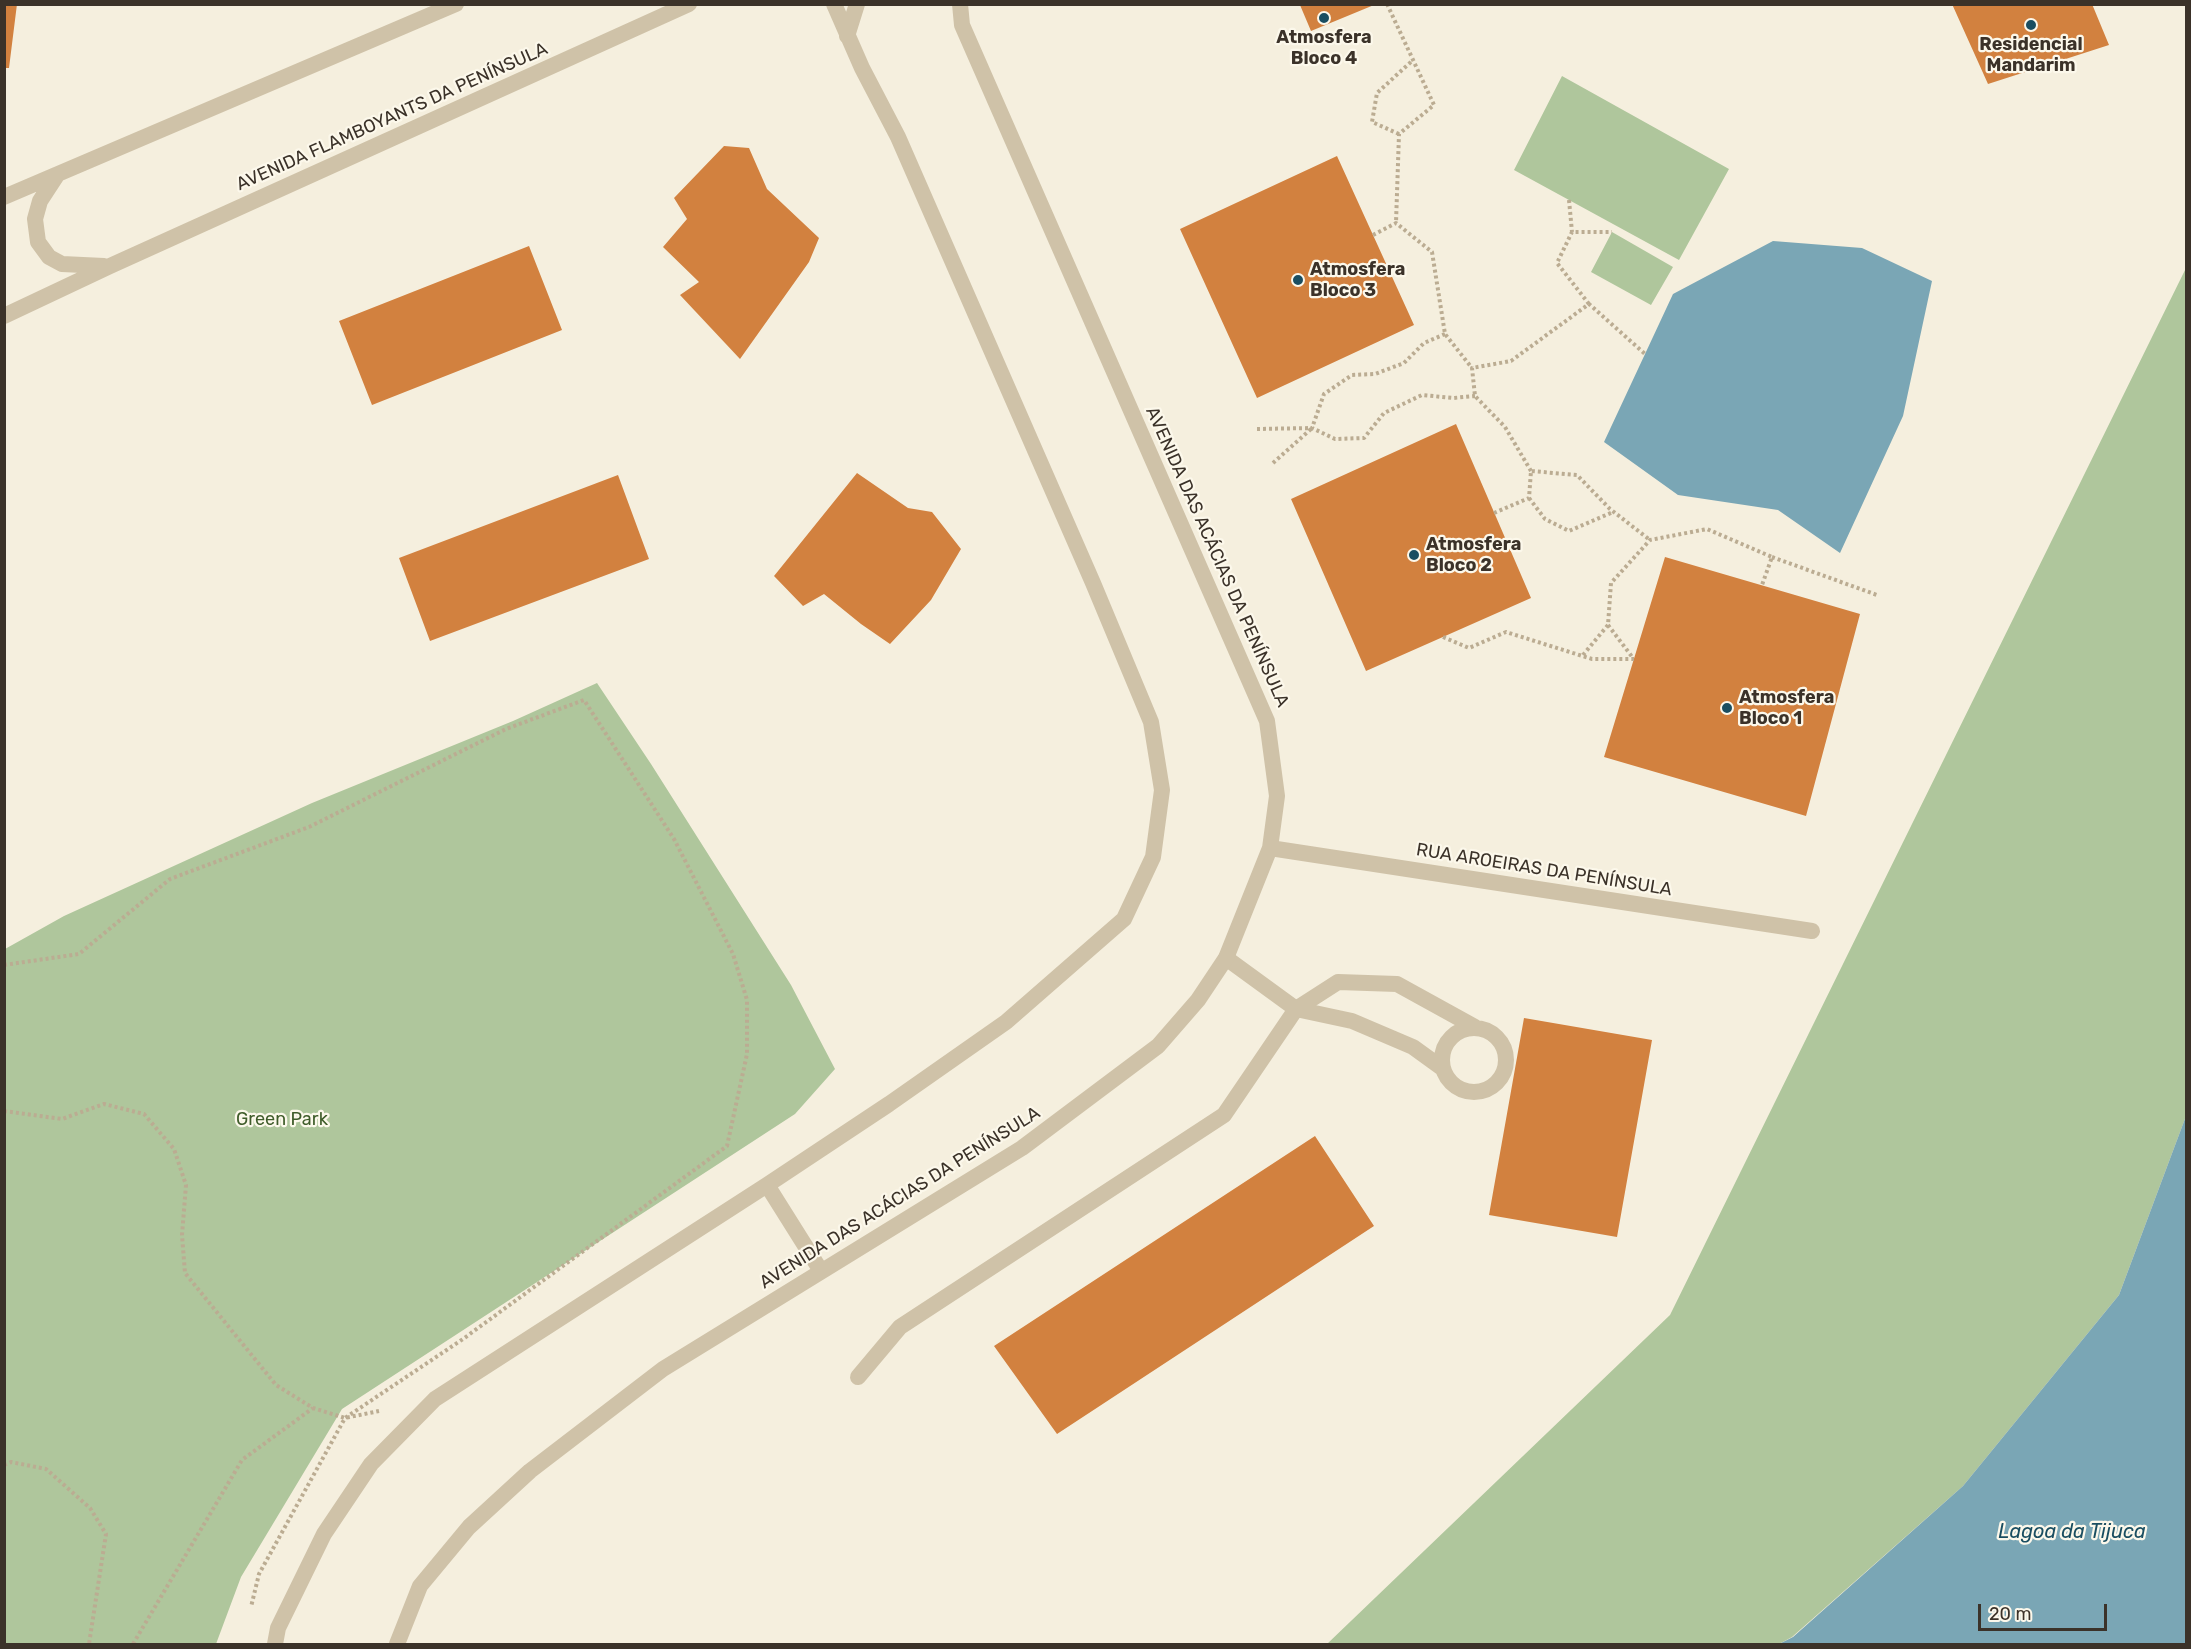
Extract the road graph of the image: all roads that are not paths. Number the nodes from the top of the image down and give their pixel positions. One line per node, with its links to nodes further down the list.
1 (456, 4): 7 (street)
2 (689, 4): 9 (street, AVENIDA FLAMBOYANTS DA PENÍNSULA)
3 (834, 4): 6 (street)
4 (857, 4): 6 (street)
5 (960, 4): 11 (street, AVENIDA DAS ACÁCIAS DA PENÍNSULA)
6 (847, 36): 17 (street)
7 (58, 174): 8 (street); 9 (street, AVENIDA FLAMBOYANTS DA PENÍNSULA)
8 (4, 197)
9 (110, 266): 10 (street, AVENIDA FLAMBOYANTS DA PENÍNSULA)
10 (4, 316)
11 (1270, 848): 12 (street, RUA AROEIRAS DA PENÍNSULA); 13 (street, AVENIDA DAS ACÁCIAS DA PENÍNSULA)
12 (1812, 931)
13 (1226, 958): 14 (street); 18 (street, AVENIDA DAS ACÁCIAS DA PENÍNSULA)
14 (1296, 1009): 15 (street); 16 (street); 19 (street)
15 (1475, 1028): 16 (street); 16 (street)
16 (1442, 1068)
17 (767, 1185): 18 (street); 20 (street)
18 (821, 1271): 21 (street, AVENIDA DAS ACÁCIAS DA PENÍNSULA)
19 (858, 1377)
20 (275, 1644)
21 (398, 1644)

